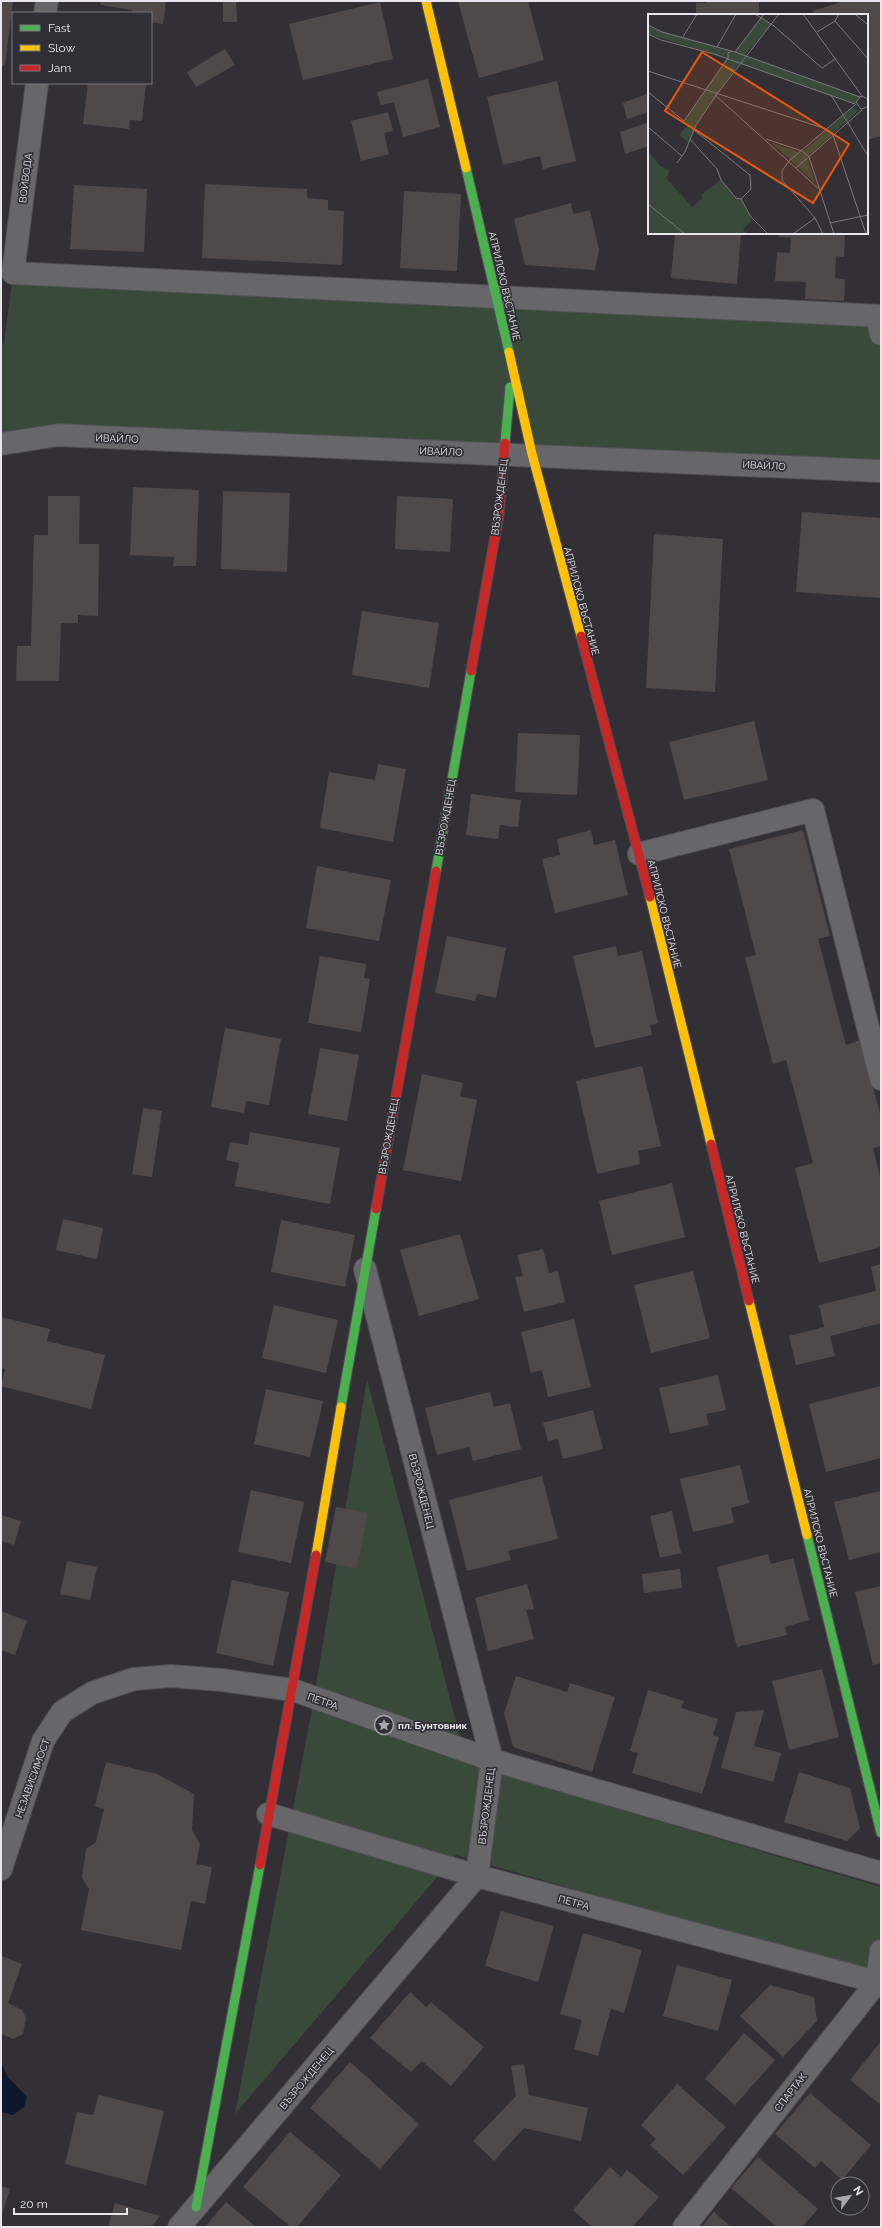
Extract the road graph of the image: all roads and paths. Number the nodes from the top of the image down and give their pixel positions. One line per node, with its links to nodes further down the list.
1 (47, 1): 3 (street)
2 (426, 1): 5 (street, АПРИЛСКО ВЪСТАНИЕ)
3 (45, 12)
4 (36, 84): 5 (street, ВОЙВОДА)
5 (497, 296): 6 (street); 7 (street, АПРИЛСКО ВЪСТАНИЕ)
6 (880, 322)
7 (511, 363): 9 (street, ВЪЗРОЖДЕНЕЦ); 10 (street, АПРИЛСКО ВЪСТАНИЕ)
8 (1, 444): 9 (street, ИВАЙЛО)
9 (505, 454): 10 (street, ИВАЙЛО); 14 (street, ВЪЗРОЖДЕНЕЦ)
10 (532, 454): 11 (street, ИВАЙЛО); 12 (street, АПРИЛСКО ВЪСТАНИЕ)
11 (881, 471)
12 (639, 854): 13 (street); 18 (street, АПРИЛСКО ВЪСТАНИЕ)
13 (881, 1079)
14 (365, 1269): 15 (street, ВЪЗРОЖДЕНЕЦ); 16 (street, ВЪЗРОЖДЕНЕЦ)
15 (293, 1690): 16 (street, ПЕТРА); 17 (street, ВЪЗРОЖДЕНЕЦ); 19 (street, НЕЗАВИСИМОСТ)
16 (492, 1760): 20 (street, ПЕТРА); 21 (street, ВЪЗРОЖДЕНЕЦ)
17 (268, 1814): 21 (street, ПЕТРА); 24 (street, ВЪЗРОЖДЕНЕЦ)
18 (881, 1833)
19 (1, 1869)
20 (881, 1873)
21 (477, 1876): 23 (street, ПЕТРА); 24 (street, ВЪЗРОЖДЕНЕЦ)
22 (881, 1951): 23 (street)
23 (879, 1983): 26 (street, СПАРТАК)
24 (196, 2206): 25 (street, ВЪЗРОЖДЕНЕЦ)
25 (178, 2227)
26 (684, 2227)

